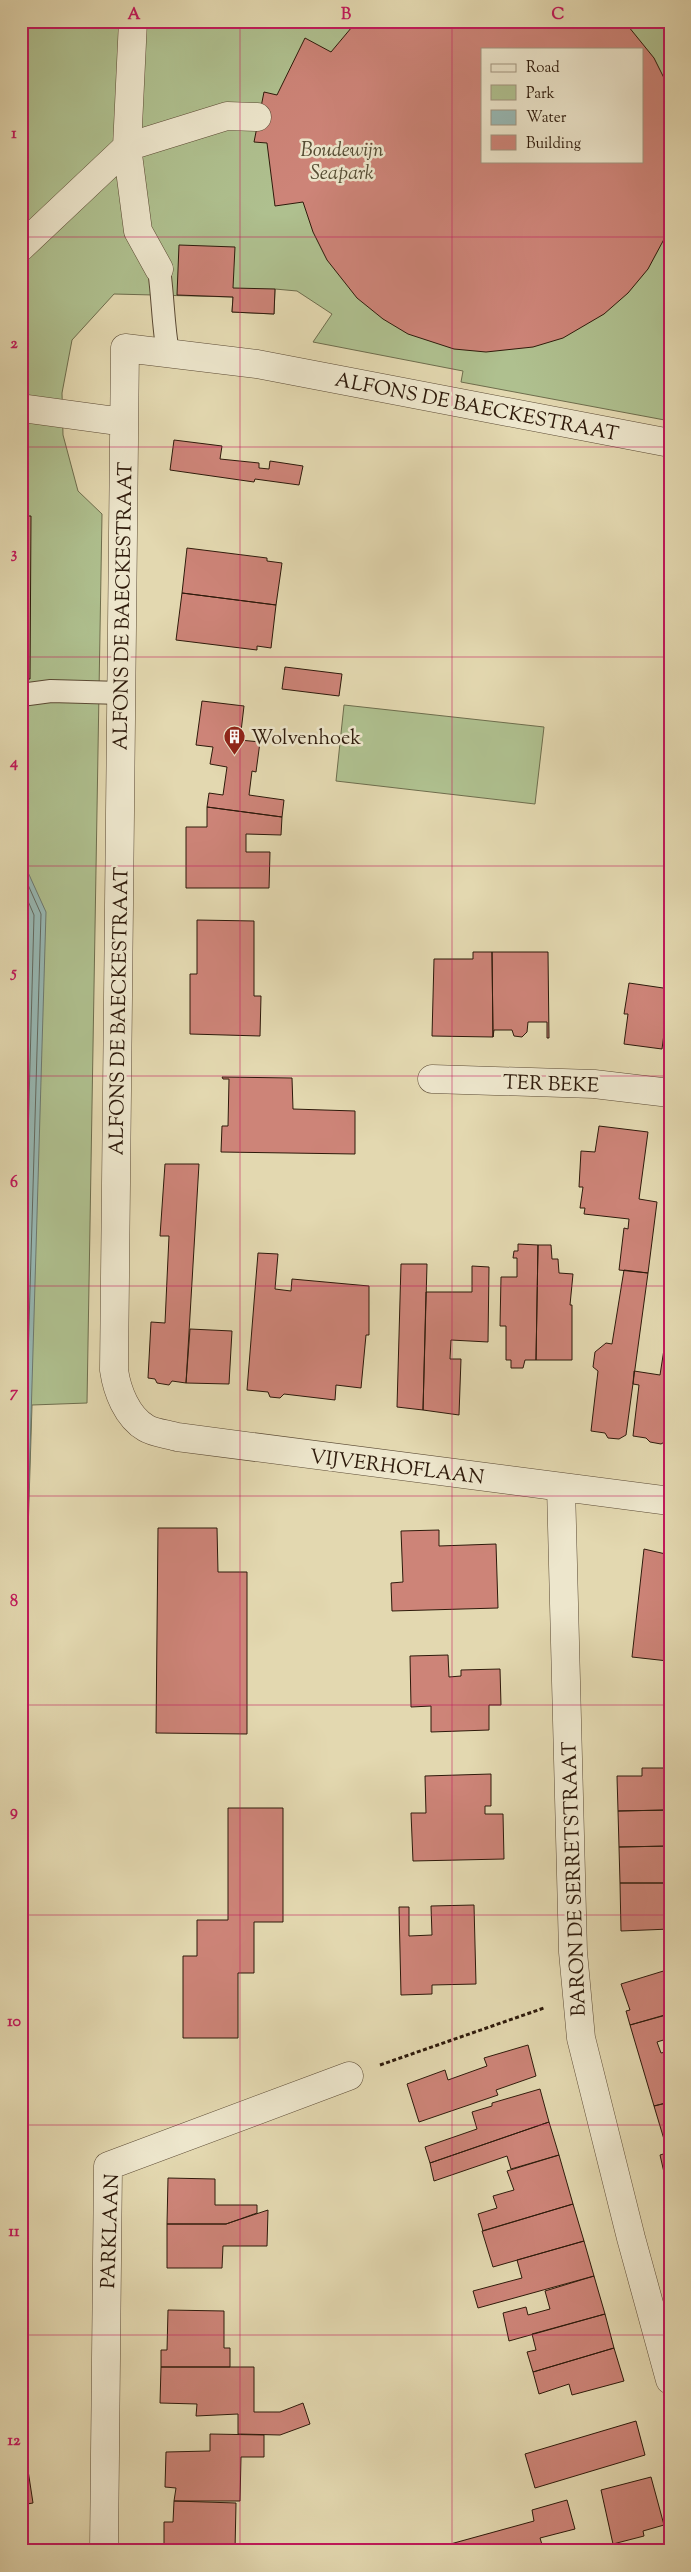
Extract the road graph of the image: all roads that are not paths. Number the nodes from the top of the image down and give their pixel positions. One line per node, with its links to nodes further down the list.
1 (133, 25): 3 (street)
2 (257, 117): 3 (street)
3 (127, 147): 4 (street); 5 (street)
4 (21, 247)
5 (159, 269): 6 (lane)
6 (168, 353): 8 (street, ALFONS DE BAECKESTRAAT); 9 (street, ALFONS DE BAECKESTRAAT)
7 (27, 409): 8 (street)
8 (124, 422): 10 (street, ALFONS DE BAECKESTRAAT)
9 (670, 443)
10 (121, 693): 11 (lane); 14 (street, ALFONS DE BAECKESTRAAT)
11 (21, 695)
12 (432, 1078): 13 (street, TER BEKE)
13 (670, 1093)
14 (130, 1414): 15 (street, VIJVERHOFLAAN)
15 (561, 1487): 16 (street, VIJVERHOFLAAN); 18 (street, BARON DE SERRETSTRAAT)
16 (670, 1501)
17 (349, 2076): 19 (street, PARKLAAN)
18 (670, 2380)
19 (104, 2551)

